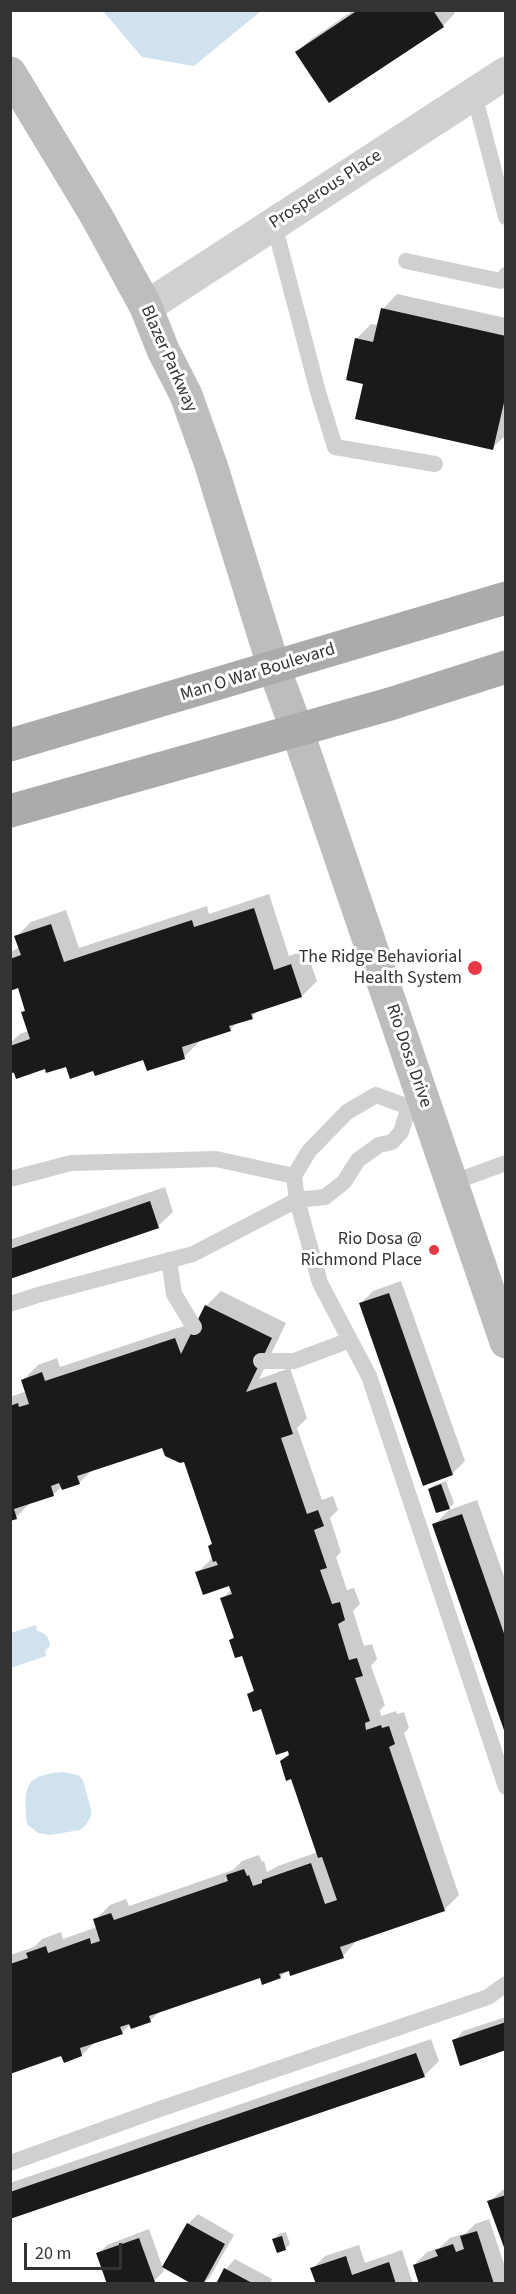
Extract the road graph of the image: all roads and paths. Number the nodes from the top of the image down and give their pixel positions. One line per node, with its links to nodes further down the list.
1 (10, 73): 8 (street, Blazer Parkway)
2 (506, 73): 3 (street, Prosperous Place)
3 (474, 94): 4 (lane); 5 (street, Prosperous Place)
4 (506, 217)
5 (274, 224): 8 (street, Prosperous Place); 9 (lane)
6 (406, 261): 7 (lane)
7 (506, 274)
8 (146, 307): 12 (street, Blazer Parkway)
9 (435, 464)
10 (506, 598): 12 (main road, Man O War Boulevard)
11 (506, 667): 13 (main road)
12 (274, 668): 13 (street, Rio Dosa Drive); 14 (main road, Man O War Boulevard)
13 (297, 730): 15 (main road); 16 (street, Rio Dosa Drive)
14 (10, 745)
15 (10, 811)
16 (416, 1105): 18 (lane); 20 (street, Rio Dosa Drive); 21 (lane)
17 (506, 1162): 20 (lane)
18 (294, 1176): 19 (lane); 21 (lane)
19 (10, 1179)
20 (451, 1183): 26 (street, Rio Dosa Drive)
21 (297, 1200): 22 (lane); 25 (lane)
22 (169, 1260): 23 (lane); 24 (lane)
23 (10, 1304)
24 (194, 1327)
25 (350, 1340): 27 (lane); 28 (lane)
26 (506, 1342)
27 (261, 1361)
28 (506, 1787)
29 (506, 1984): 30 (lane)
30 (10, 2163)

